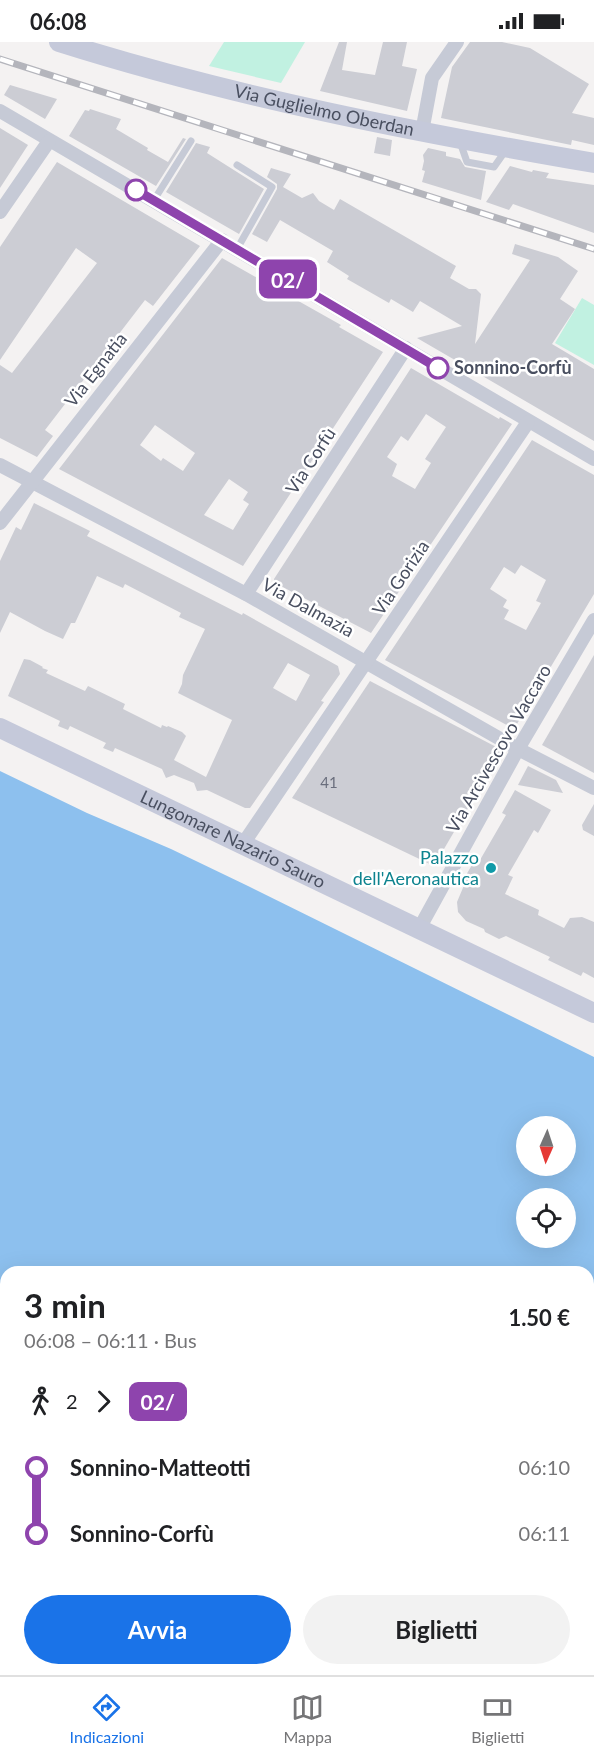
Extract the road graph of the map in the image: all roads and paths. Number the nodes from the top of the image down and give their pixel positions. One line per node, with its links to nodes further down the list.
1 (59, 42): 4 (main road, Via Guglielmo Oberdan)
2 (457, 42): 4 (street)
3 (0, 111): 5 (street)
4 (422, 132): 7 (main road, Via Guglielmo Oberdan)
5 (49, 141): 9 (street); 10 (street)
6 (190, 141): 9 (lane)
7 (594, 163)
8 (237, 165): 12 (lane)
9 (154, 200): 11 (street)
10 (0, 212)
11 (222, 240): 12 (street); 17 (street, Via Egnatia)
12 (237, 249): 13 (street)
13 (406, 348): 14 (street); 19 (street, Via Corfù)
14 (528, 422): 15 (street); 21 (street, Via Gorizia)
15 (594, 459)
16 (0, 465): 17 (street, Via Dalmazia)
17 (31, 482): 18 (street, Via Egnatia); 19 (street, Via Dalmazia)
18 (0, 523)
19 (246, 594): 21 (street, Via Dalmazia)
20 (594, 620): 23 (street, Via Arcivescovo Vaccaro)
21 (367, 662): 23 (street, Via Dalmazia); 25 (street, Via Gorizia)
22 (0, 728): 25 (main road, Lungomare Nazario Sauro)
23 (518, 748): 24 (street, Via Dalmazia); 26 (street, Via Arcivescovo Vaccaro)
24 (594, 788)
25 (243, 844): 26 (main road, Lungomare Nazario Sauro)
26 (419, 928): 27 (main road, Lungomare Nazario Sauro)
27 (594, 1013)

